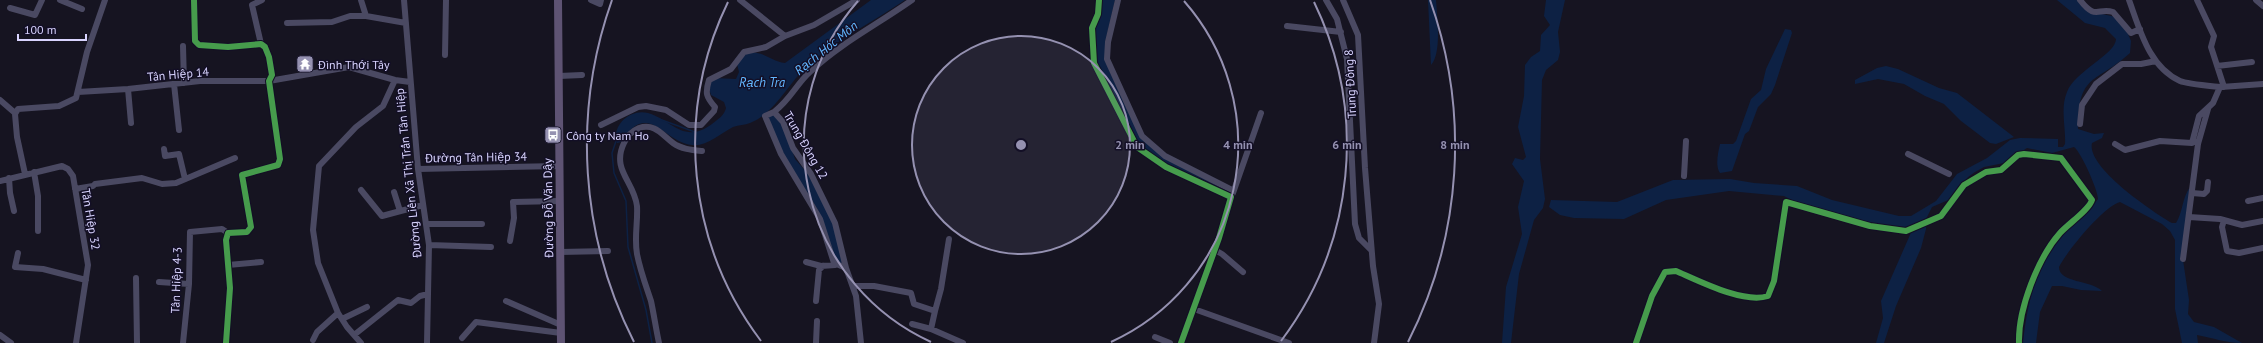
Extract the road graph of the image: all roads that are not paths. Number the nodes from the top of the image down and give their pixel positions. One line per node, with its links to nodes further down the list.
1 (42, 0): 24 (street)
2 (60, 0): 25 (street)
3 (105, 0): 49 (street)
4 (194, 0): 33 (street)
5 (262, 0): 33 (street)
6 (361, 0): 26 (street)
7 (404, 0): 28 (street, Đường Liên Xã Thị Trấn Tân Hiệp)
8 (446, 0): 35 (street)
9 (558, 0): 40 (main road, Đường Đỗ Văn Dậy)
10 (591, 0): 11 (street)
11 (601, 0)
12 (740, 0): 32 (street)
13 (857, 0): 32 (street)
14 (912, 0): 51 (street, Trung Đông 12)
15 (1099, 0): 79 (street)
16 (1118, 0): 79 (street)
17 (1326, 0): 31 (street)
18 (1343, 0): 99 (street, Trung Đông 8)
19 (2080, 0): 30 (street)
20 (2129, 0): 30 (street)
21 (2197, 0): 38 (street)
22 (2256, 0): 23 (street)
23 (2263, 6)
24 (10, 8)
25 (82, 9)
26 (366, 16): 27 (street); 28 (street)
27 (287, 23)
28 (406, 23): 43 (street, Đường Liên Xã Thị Trấn Tân Hiệp)
29 (1287, 26): 31 (street)
30 (2140, 29): 36 (street)
31 (1341, 32): 99 (street)
32 (785, 36): 56 (street)
33 (261, 44): 42 (street)
34 (183, 46): 44 (street)
35 (445, 55)
36 (2156, 61): 47 (street); 55 (street)
37 (2252, 62): 38 (street)
38 (2218, 66): 47 (street)
39 (582, 75): 40 (street)
40 (559, 76): 65 (main road, Đường Đỗ Văn Dậy)
41 (395, 80): 42 (street, Tân Hiệp 14); 43 (street, Tân Hiệp 14); 122 (street)
42 (269, 81): 44 (street, Tân Hiệp 14); 92 (street)
43 (410, 82): 66 (street, Đường Liên Xã Thị Trấn Tân Hiệp)
44 (184, 83): 45 (street, Tân Hiệp 14)
45 (174, 84): 48 (street, Tân Hiệp 14); 57 (street)
46 (2263, 84): 47 (street)
47 (2222, 87): 59 (street)
48 (128, 89): 49 (street, Tân Hiệp 14); 54 (street)
49 (78, 92): 52 (street)
50 (0, 100): 52 (street)
51 (774, 112): 106 (street); 109 (street, Trung Đông 12)
52 (16, 113): 68 (street)
53 (1261, 113): 79 (street)
54 (131, 123)
55 (2080, 124)
56 (601, 125)
57 (179, 130)
58 (1686, 141): 70 (street)
59 (2196, 142): 60 (street); 78 (street)
60 (2115, 144)
61 (164, 149): 72 (street)
62 (702, 151): 141 (street)
63 (1908, 154): 69 (street)
64 (236, 158): 72 (street)
65 (559, 166): 66 (street, Đường Tân Hiệp 34); 81 (main road, Đường Đỗ Văn Dậy)
66 (418, 169): 83 (street, Đường Liên Xã Thị Trấn Tân Hiệp)
67 (34, 172): 68 (street, Tân Hiệp 32); 75 (street, Tân Hiệp 32); 91 (street)
68 (25, 174): 71 (street, Tân Hiệp 32)
69 (1949, 174)
70 (1684, 176)
71 (9, 178): 73 (street, Tân Hiệp 32); 84 (street)
72 (185, 179): 75 (street)
73 (0, 181)
74 (2208, 182): 78 (street)
75 (75, 189): 112 (street, Tân Hiệp 32)
76 (361, 190): 85 (street)
77 (394, 192): 85 (street)
78 (2192, 193): 86 (street)
79 (1232, 195): 98 (street)
80 (2263, 198): 82 (street)
81 (560, 201): 94 (street); 101 (main road, Đường Đỗ Văn Dậy)
82 (2248, 201)
83 (423, 205): 85 (street); 89 (street, Đường Liên Xã Thị Trấn Tân Hiệp)
84 (14, 211)
85 (400, 211)
86 (2189, 217): 87 (street); 103 (street)
87 (2224, 220): 88 (street); 97 (street)
88 (2263, 221)
89 (426, 224): 90 (street); 95 (street, Đường Liên Xã Thị Trấn Tân Hiệp)
90 (482, 224)
91 (38, 230)
92 (228, 233): 107 (street); 114 (street, Tân Hiệp 4-3)
93 (949, 239): 121 (street)
94 (510, 241)
95 (429, 245): 96 (street); 116 (street, Đường Liên Xã Thị Trấn Tân Hiệp)
96 (491, 246)
97 (2263, 248)
98 (1214, 250): 110 (street); 120 (street)
99 (1371, 250): 148 (street, Trung Đông 8)
100 (608, 251): 101 (street)
101 (560, 252): 126 (main road, Đường Đỗ Văn Dậy)
102 (18, 253): 112 (street)
103 (2183, 259)
104 (261, 262): 107 (street)
105 (806, 262): 108 (street)
106 (835, 265): 108 (street); 109 (street)
107 (228, 266): 137 (street)
108 (824, 266): 118 (street)
109 (846, 268): 115 (street, Trung Đông 12)
110 (1243, 272)
111 (136, 278): 135 (street)
112 (86, 280): 134 (street, Tân Hiệp 32)
113 (159, 282): 114 (street)
114 (189, 284): 136 (street, Tân Hiệp 4-3)
115 (853, 286): 121 (street); 143 (street, Trung Đông 12)
116 (428, 294): 129 (street); 139 (street, Đường Liên Xã Thị Trấn Tân Hiệp)
117 (506, 301): 126 (street)
118 (816, 301)
119 (367, 307): 123 (street)
120 (1194, 309): 146 (street); 147 (street)
121 (935, 311): 127 (street)
122 (338, 313): 123 (street); 132 (street)
123 (342, 319): 129 (street)
124 (817, 321): 142 (street)
125 (912, 324): 127 (street)
126 (561, 329): 131 (street); 140 (main road, Đường Đỗ Văn Dậy)
127 (931, 329): 144 (street)
128 (0, 335): 133 (street)
129 (354, 335): 138 (street)
130 (1155, 337): 145 (street)
131 (462, 338)
132 (313, 340)
133 (11, 343)
134 (76, 343)
135 (136, 343)
136 (183, 343)
137 (226, 343)
138 (361, 343)
139 (427, 343)
140 (561, 343)
141 (659, 343)
142 (816, 343)
143 (861, 343)
144 (963, 343)
145 (1170, 343)
146 (1181, 343)
147 (1289, 343)
148 (1374, 343)
149 (1636, 343): 150 (street)
150 (2019, 343)

